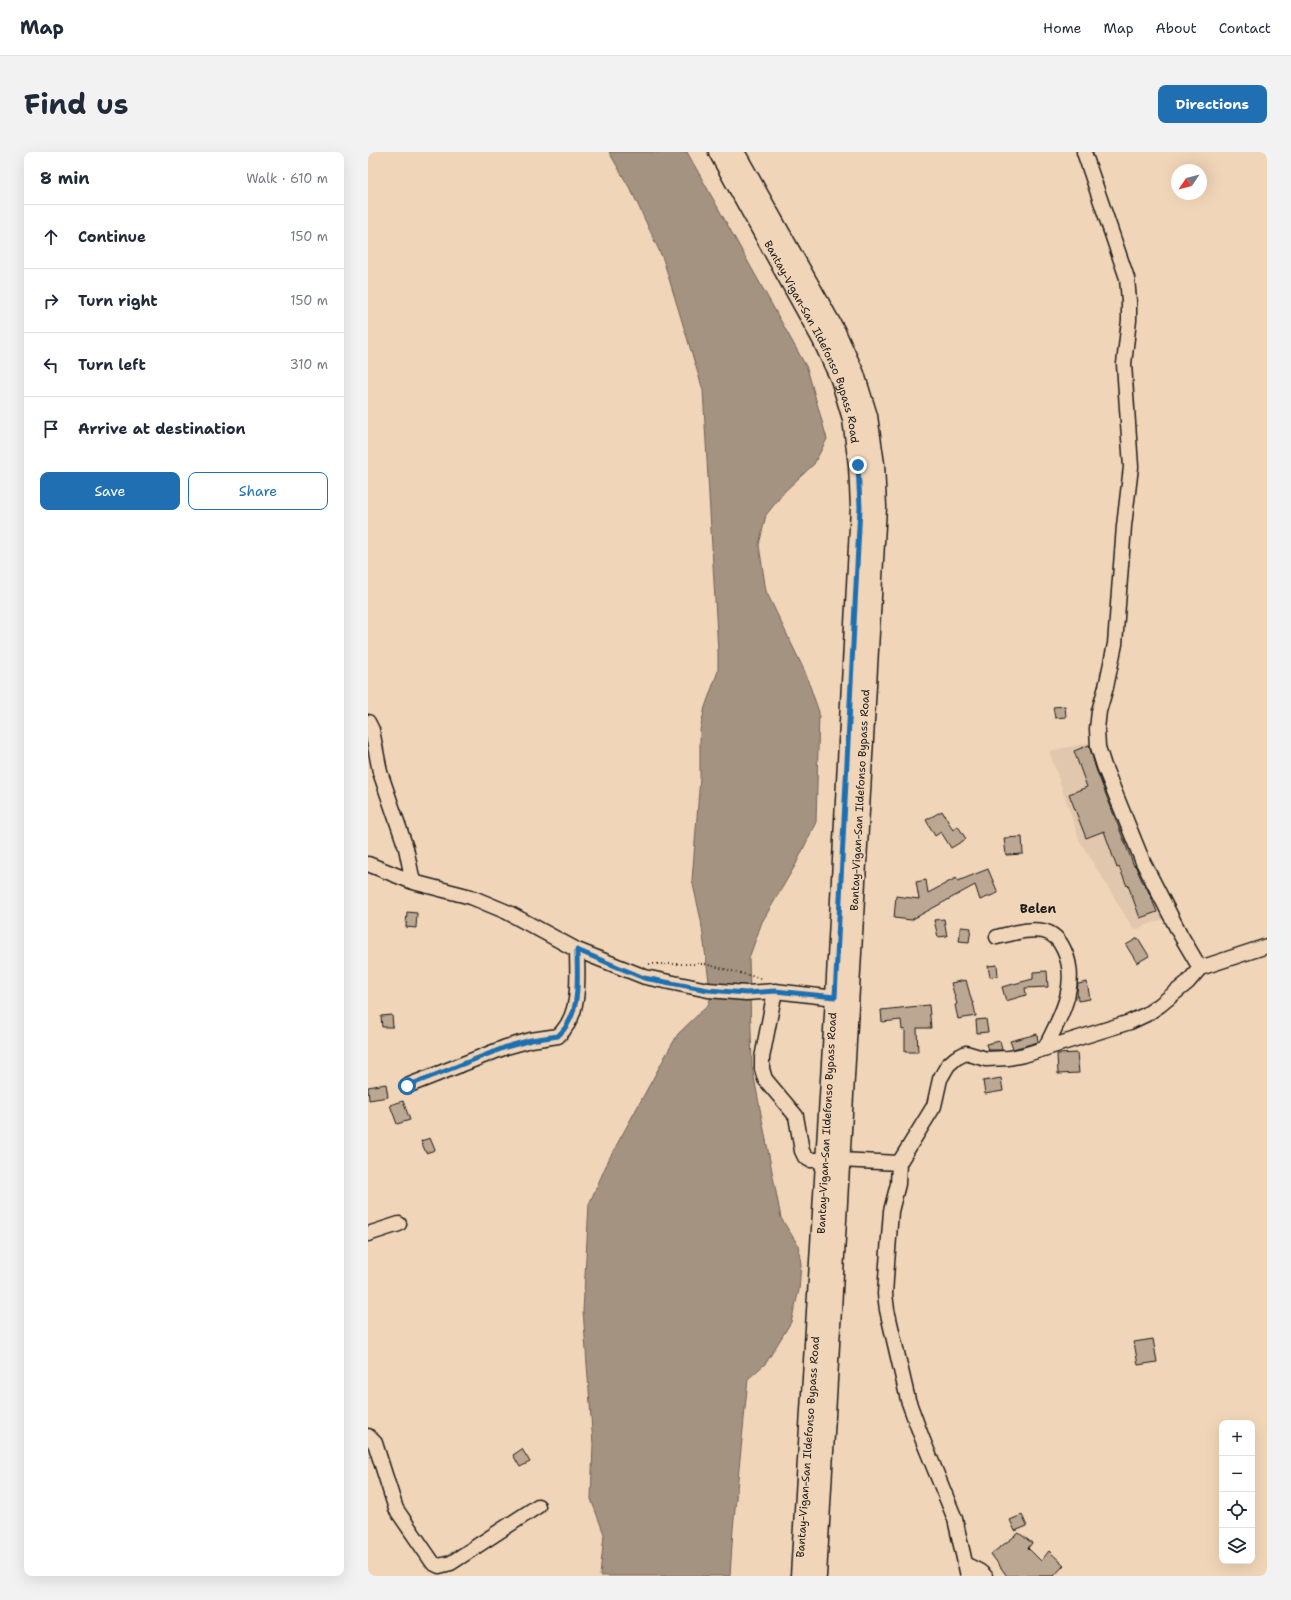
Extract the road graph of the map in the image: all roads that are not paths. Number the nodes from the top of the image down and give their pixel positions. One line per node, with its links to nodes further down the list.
1 (718, 152): 12 (main road, Bantay-Vigan-San Ildefonso Bypass Road)
2 (735, 152): 12 (main road, Bantay-Vigan-San Ildefonso Bypass Road)
3 (1084, 152): 10 (street)
4 (368, 722): 6 (street)
5 (368, 864): 6 (street)
6 (413, 882): 9 (street)
7 (997, 936): 13 (street)
8 (1267, 946): 10 (street)
9 (577, 950): 11 (street); 14 (street)
10 (1200, 968): 13 (street)
11 (775, 991): 12 (street); 15 (street)
12 (842, 998): 15 (main road, Bantay-Vigan-San Ildefonso Bypass Road)
13 (1045, 1048): 16 (street)
14 (407, 1086)
15 (833, 1160): 16 (street); 22 (main road, Bantay-Vigan-San Ildefonso Bypass Road); 23 (main road, Bantay-Vigan-San Ildefonso Bypass Road)
16 (899, 1163): 21 (street)
17 (399, 1224): 18 (street)
18 (368, 1234)
19 (368, 1436): 20 (street)
20 (538, 1506)
21 (967, 1570): 24 (street)
22 (800, 1576)
23 (817, 1576)
24 (985, 1576)

